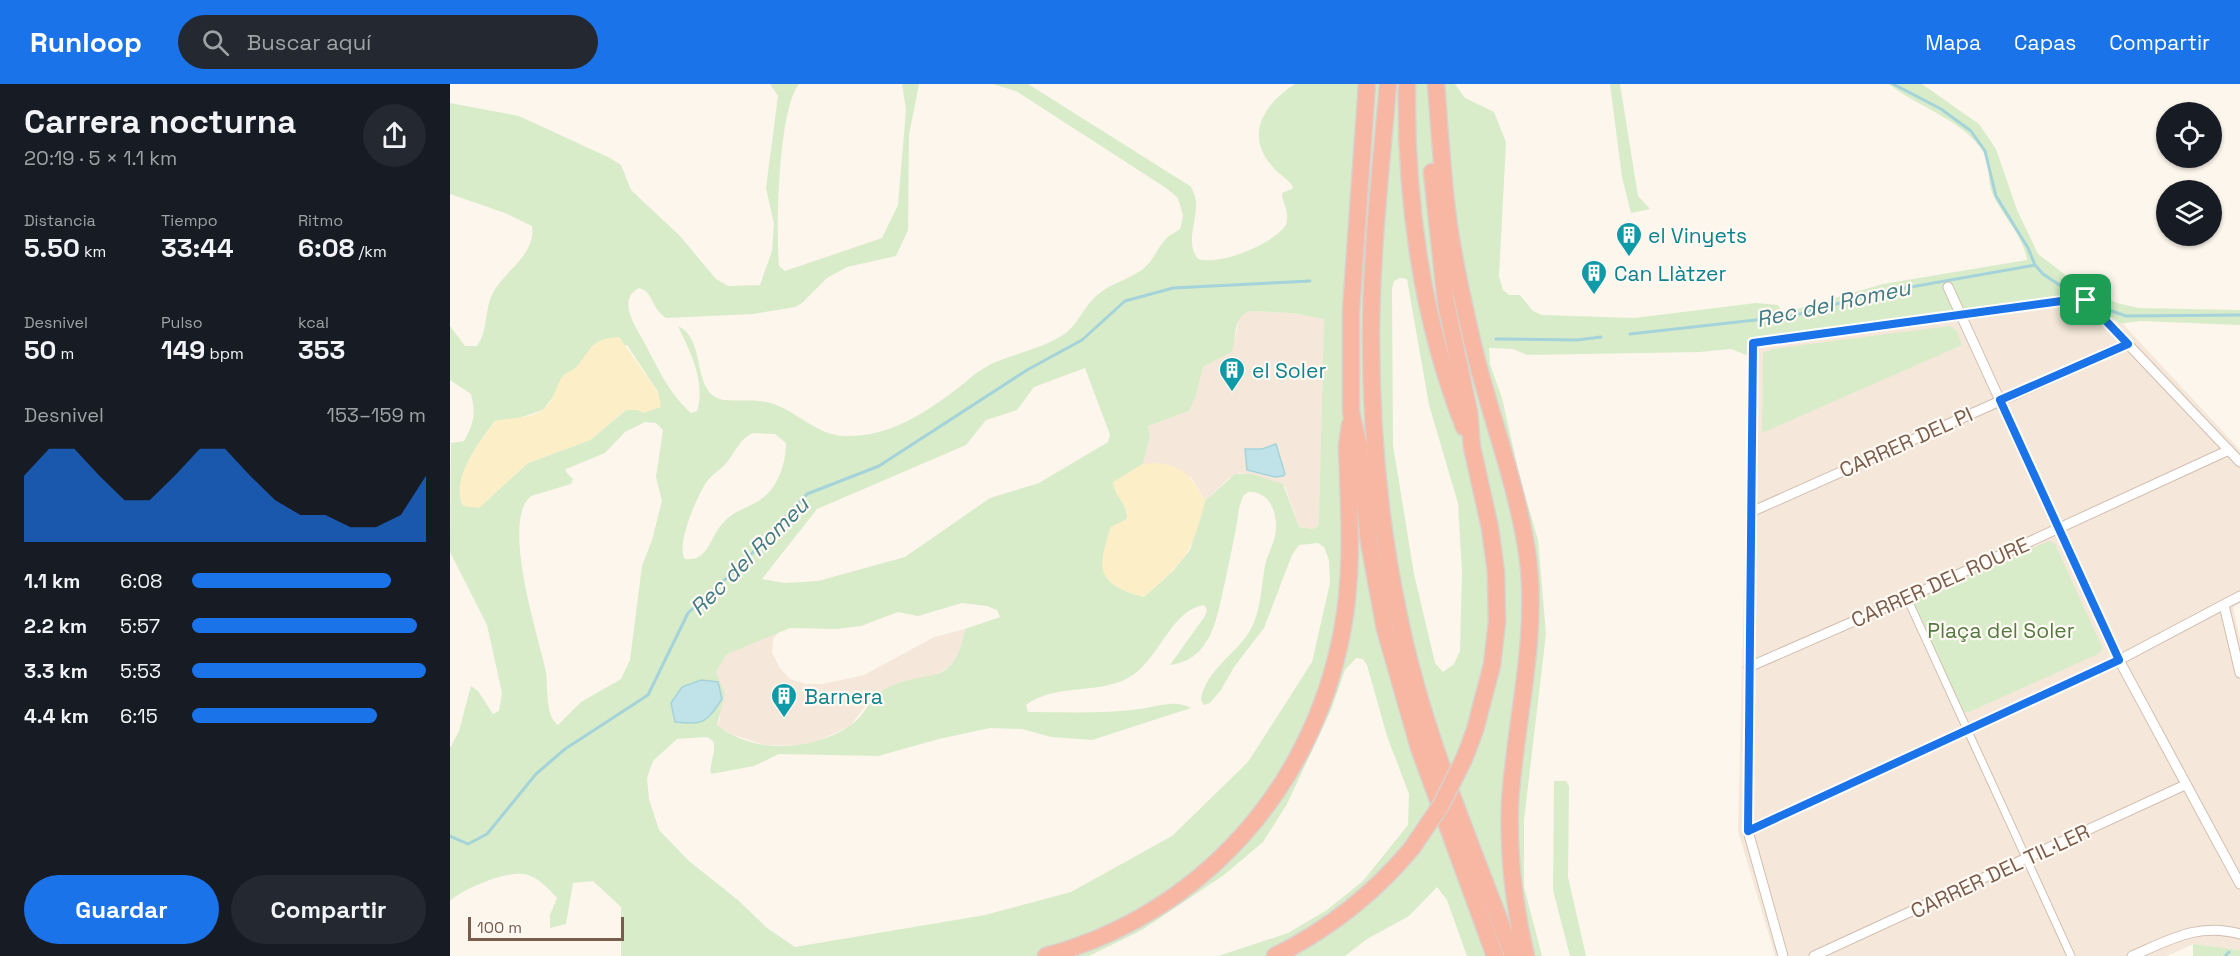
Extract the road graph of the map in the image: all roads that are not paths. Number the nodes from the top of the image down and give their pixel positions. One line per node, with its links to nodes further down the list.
1 (1367, 84): 9 (highway)
2 (1388, 84): 30 (highway)
3 (1407, 84): 10 (highway)
4 (1435, 84): 10 (highway); 31 (highway)
5 (1948, 287): 6 (street)
6 (1959, 316): 7 (street); 8 (street); 13 (street)
7 (2128, 344): 8 (street, CARRER DEL PI); 11 (street)
8 (2000, 400): 13 (street, CARRER DEL PI); 14 (street)
9 (1351, 412): 27 (highway); 29 (highway)
10 (1472, 447): 28 (highway, bridge)
11 (2229, 450): 12 (street); 14 (street, CARRER DEL ROURE)
12 (2240, 462)
13 (1751, 512): 19 (street)
14 (2058, 528): 16 (street, CARRER DEL ROURE); 18 (street)
15 (2240, 596): 17 (street)
16 (1906, 598): 19 (street, CARRER DEL ROURE); 21 (street)
17 (2224, 605): 18 (street); 20 (street)
18 (2119, 660): 21 (street); 22 (street)
19 (1749, 667): 23 (street)
20 (2240, 674)
21 (1968, 730): 23 (street); 24 (street)
22 (2185, 785): 24 (street, CARRER DEL TIL·LER); 25 (street)
23 (1748, 831): 32 (street)
24 (2026, 859): 33 (street, CARRER DEL TIL·LER); 34 (street)
25 (2240, 884)
26 (2240, 934): 35 (street)
27 (1046, 956)
28 (1275, 956)
29 (1496, 956)
30 (1513, 956)
31 (1526, 956)
32 (1783, 956)
33 (1814, 956)
34 (2071, 956)
35 (2132, 956)

